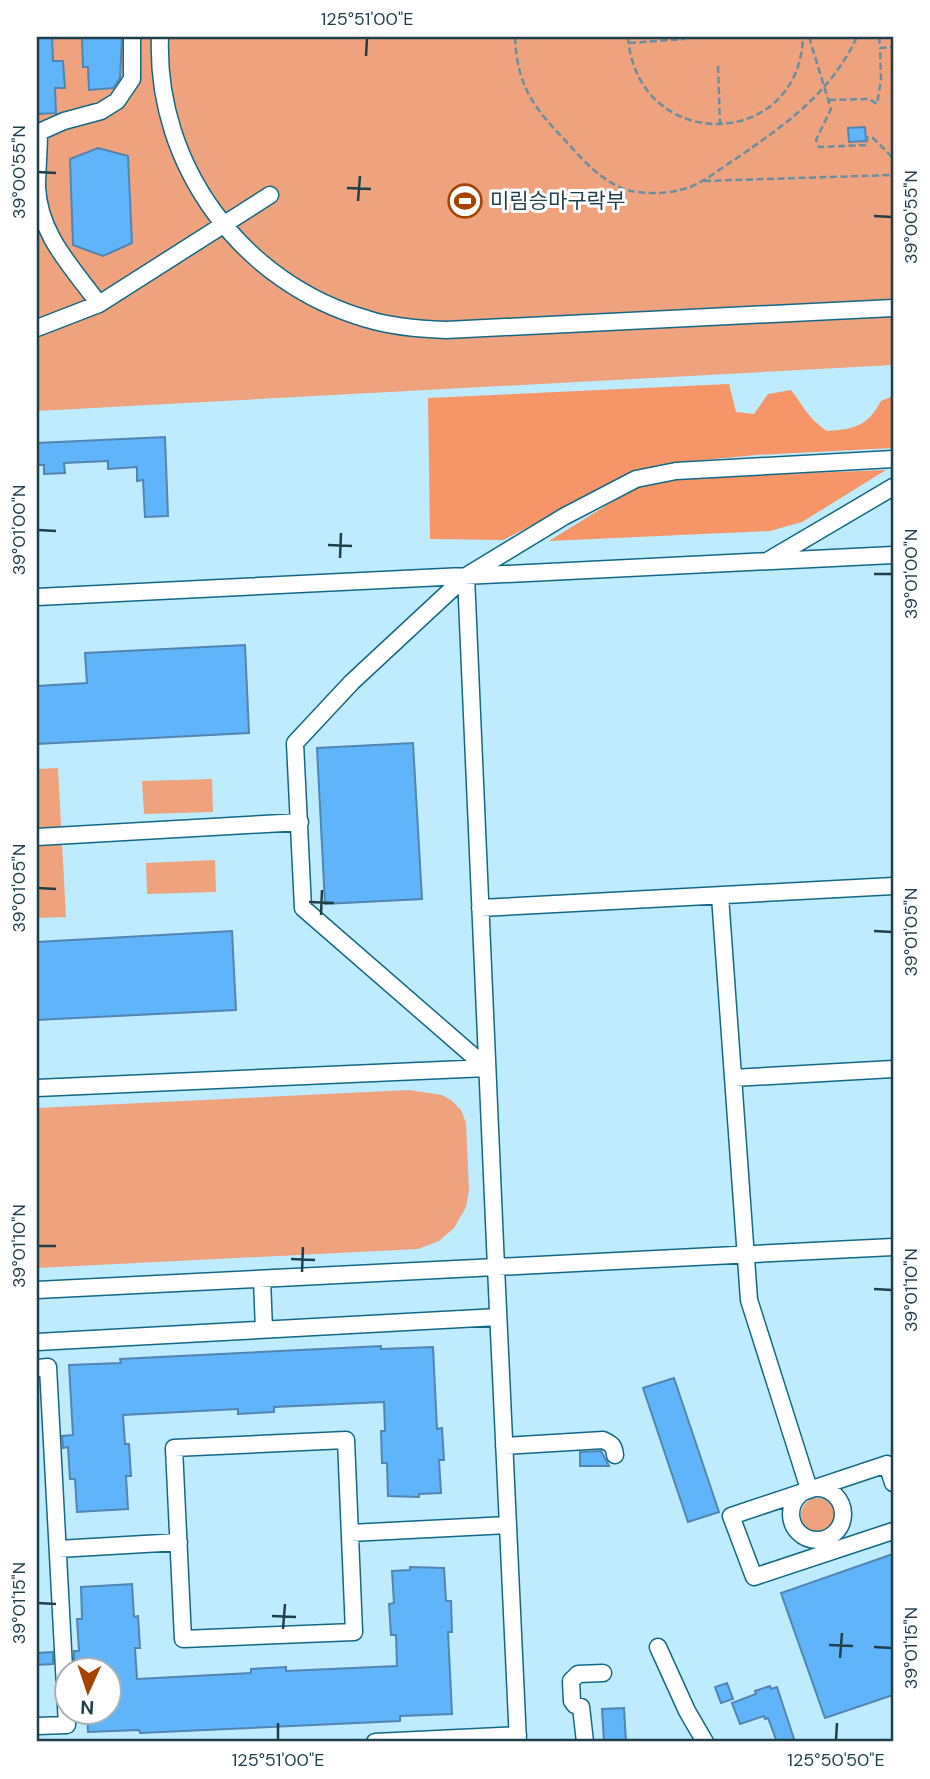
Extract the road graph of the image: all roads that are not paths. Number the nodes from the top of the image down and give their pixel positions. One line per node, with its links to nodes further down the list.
1 (132, 37): 3 (street)
2 (160, 37): 5 (street)
3 (38, 133): 6 (street)
4 (270, 195): 5 (street)
5 (224, 226): 6 (street); 7 (street)
6 (99, 304): 8 (street)
7 (893, 308)
8 (37, 328)
9 (893, 459): 13 (street)
10 (893, 487): 12 (street)
11 (893, 555): 12 (street)
12 (766, 561): 13 (street)
13 (466, 576): 14 (street); 15 (street); 19 (street)
14 (37, 597)
15 (300, 822): 16 (street); 20 (street)
16 (37, 837)
17 (893, 886): 18 (street)
18 (720, 896): 19 (street); 22 (street)
19 (480, 908): 20 (street)
20 (487, 1068): 23 (street); 26 (street)
21 (893, 1069): 22 (street)
22 (733, 1077): 25 (street)
23 (37, 1088)
24 (893, 1247): 25 (street)
25 (746, 1256): 26 (street); 36 (street)
26 (496, 1267): 27 (street); 29 (street)
27 (262, 1279): 28 (street); 30 (street)
28 (37, 1290)
29 (498, 1317): 30 (street); 33 (street)
30 (264, 1330): 31 (street)
31 (37, 1342)
32 (37, 1368): 42 (street)
33 (504, 1446): 34 (street); 37 (street)
34 (615, 1455)
35 (893, 1483): 36 (street)
36 (809, 1489): 41 (street); 41 (street); 41 (street)
37 (508, 1525): 39 (street); 46 (street)
38 (893, 1531): 41 (street)
39 (350, 1533): 40 (street); 40 (street)
40 (179, 1542): 42 (street)
41 (830, 1545)
42 (58, 1549): 45 (street)
43 (658, 1647): 49 (street)
44 (603, 1673): 48 (street)
45 (37, 1726)
46 (518, 1739): 47 (street)
47 (375, 1742)
48 (584, 1742)
49 (705, 1742)

